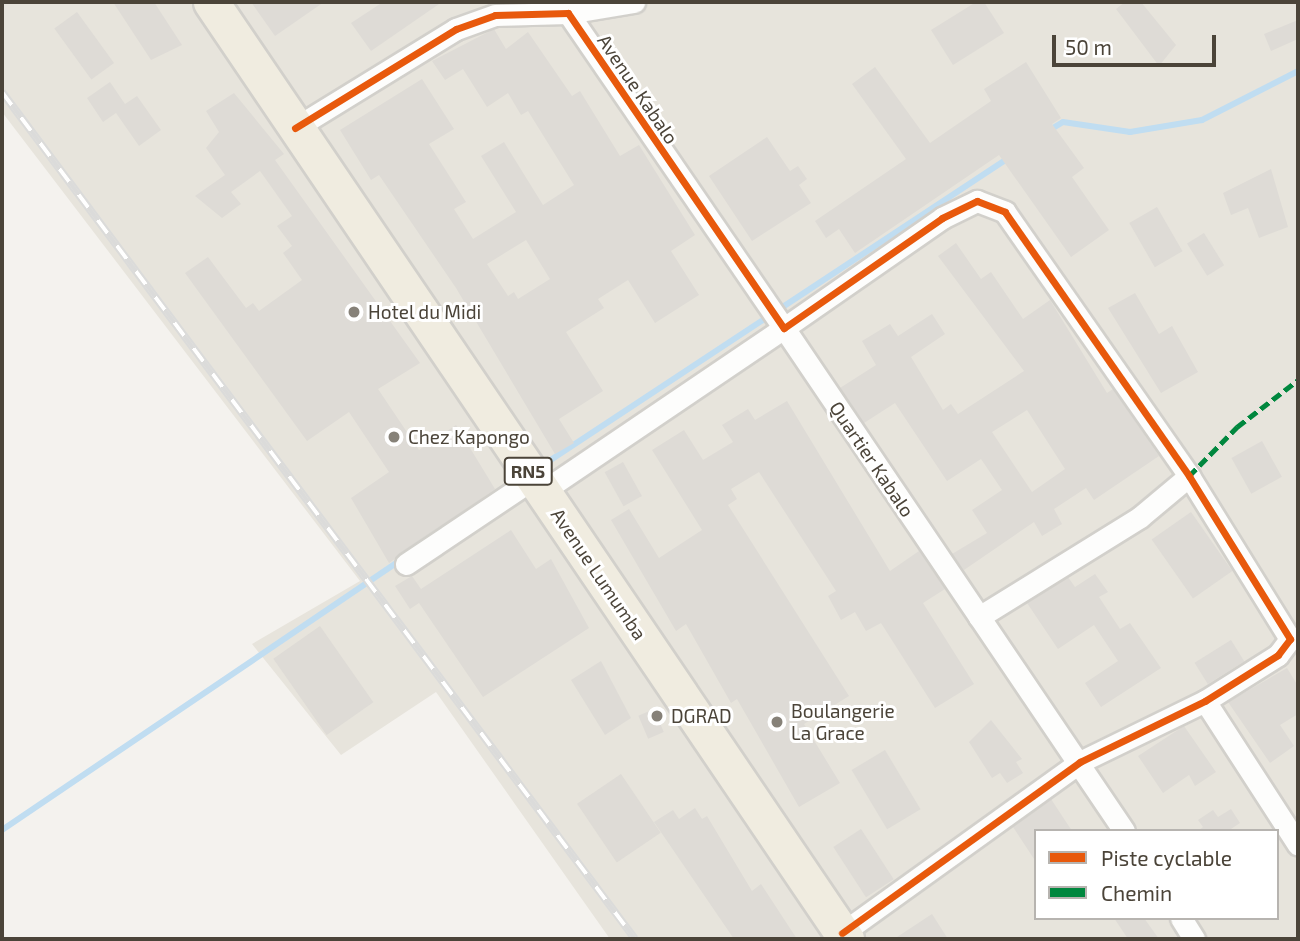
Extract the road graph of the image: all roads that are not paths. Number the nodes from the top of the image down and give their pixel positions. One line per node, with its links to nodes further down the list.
1 (211, 2): 4 (highway, Avenue Lumumba / RN5)
2 (634, 2): 3 (street)
3 (568, 13): 4 (street); 5 (street, Avenue Kabalo)
4 (295, 128): 7 (highway, Avenue Lumumba / RN5)
5 (785, 328): 6 (street); 7 (street); 9 (street, Quartier Kabalo)
6 (1189, 476): 9 (street); 10 (street)
7 (538, 485): 8 (street); 15 (highway, Avenue Lumumba / RN5)
8 (406, 564)
9 (979, 617): 11 (street, Quartier Kabalo)
10 (1205, 701): 11 (street); 13 (street)
11 (1080, 762): 12 (street, Quartier Kabalo); 15 (street)
12 (1124, 829)
13 (1298, 845)
14 (1182, 920): 16 (street)
15 (844, 936)
16 (1194, 939)

